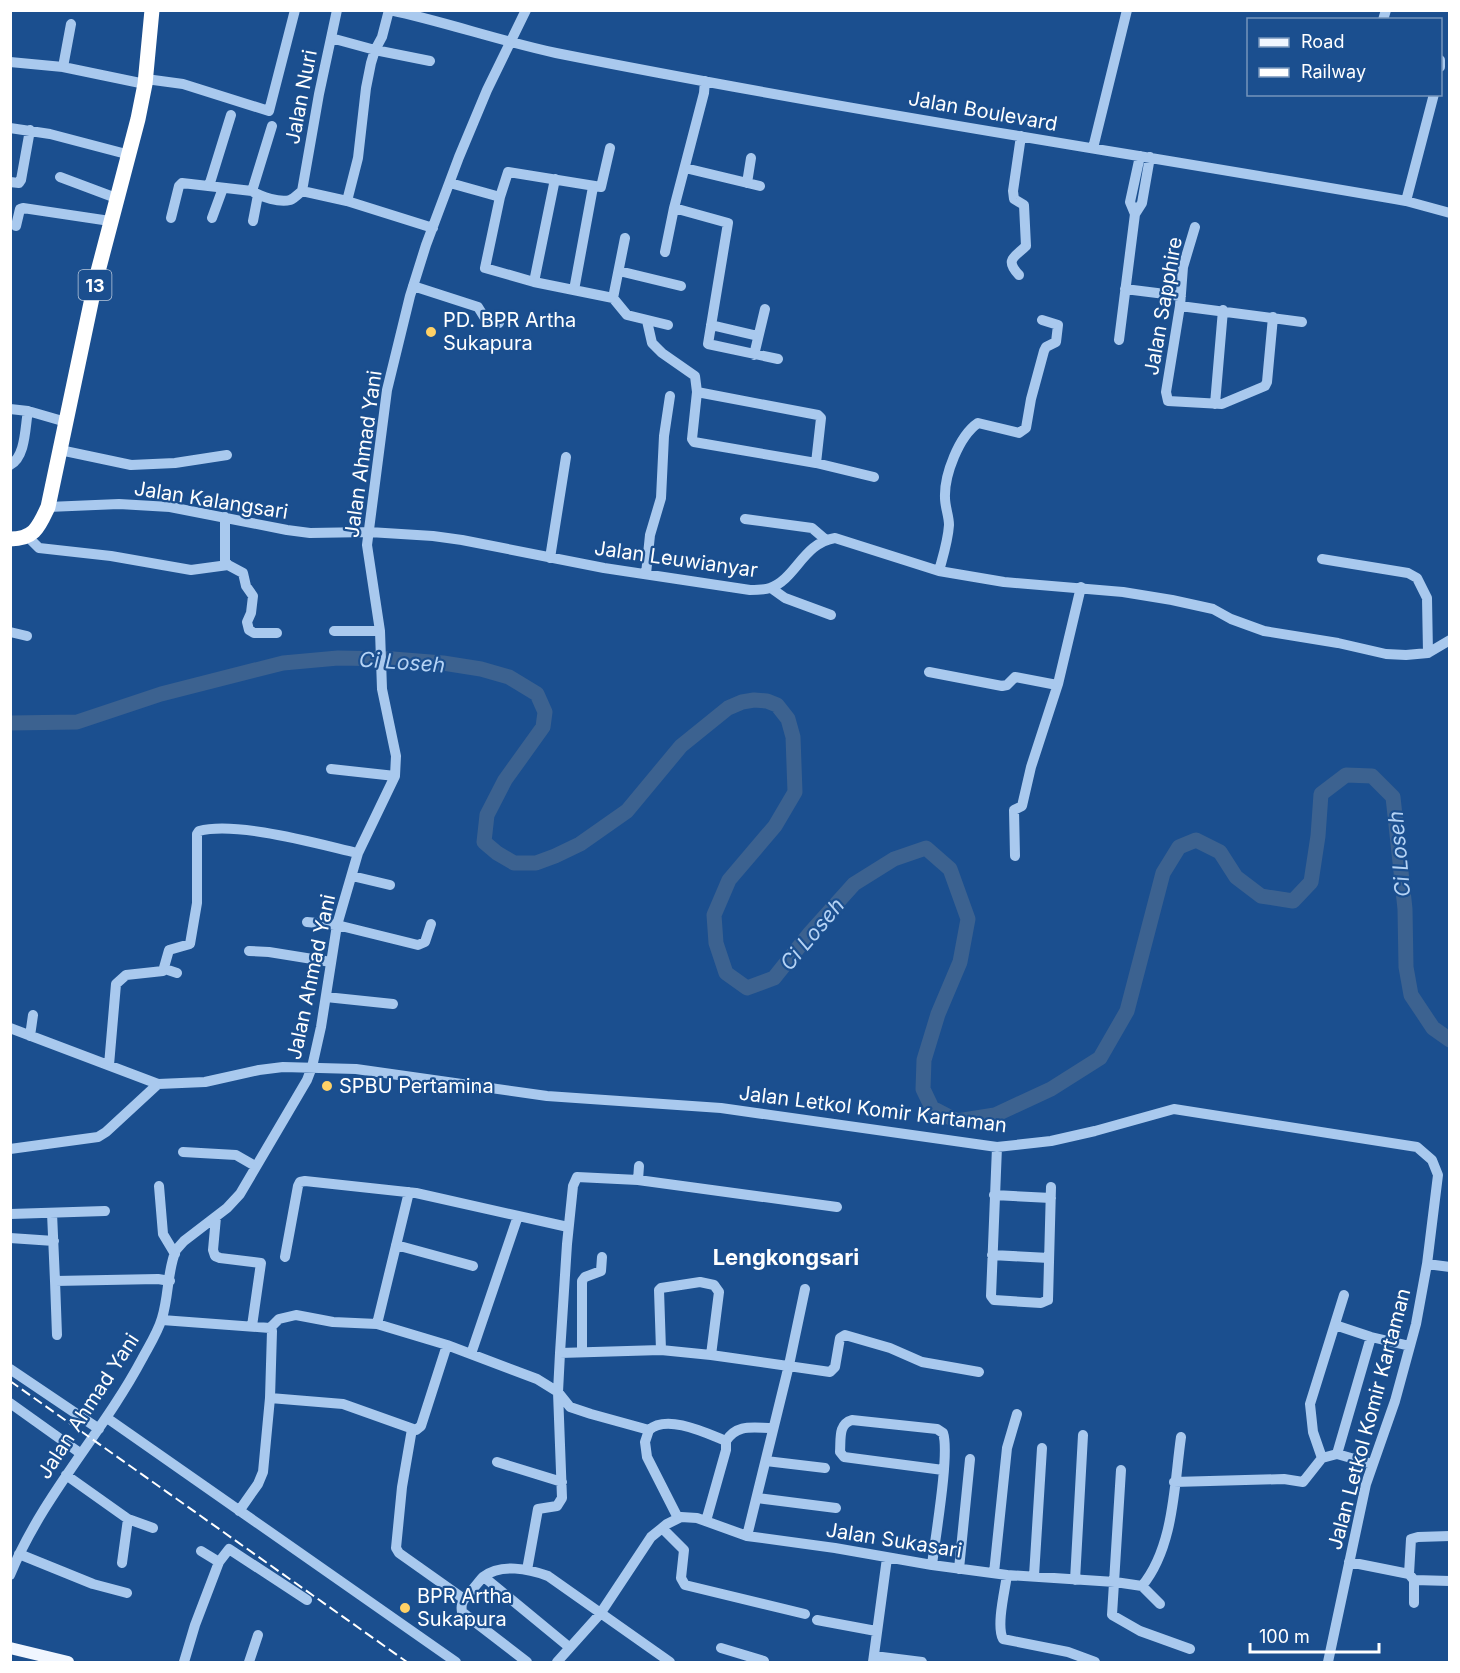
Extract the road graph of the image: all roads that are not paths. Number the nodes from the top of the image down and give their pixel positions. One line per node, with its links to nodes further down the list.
1 (152, 10): 14 (highway, 13)
2 (295, 10): 14 (street)
3 (337, 10): 8 (street, Jalan Nuri)
4 (526, 10): 9 (street, Jalan Ahmad Yani)
5 (1127, 10): 23 (street)
6 (395, 11): 9 (street, Jalan Boulevard); 10 (street)
7 (71, 24): 13 (street)
8 (331, 38): 10 (street); 37 (street, Jalan Nuri)
9 (511, 43): 15 (street, Jalan Boulevard); 31 (street, Jalan Ahmad Yani)
10 (375, 50): 11 (street); 41 (street)
11 (430, 61)
12 (10, 62): 13 (street)
13 (63, 67): 14 (street)
14 (146, 81): 24 (highway, 13)
15 (705, 81): 21 (street, Jalan Boulevard); 27 (street)
16 (1433, 96): 42 (street)
17 (231, 115): 33 (street)
18 (272, 126): 38 (street)
19 (10, 128): 20 (street)
20 (30, 130): 24 (street); 30 (street)
21 (1022, 136): 23 (street, Jalan Boulevard); 55 (street)
22 (610, 148): 35 (street)
23 (1093, 148): 25 (street, Jalan Boulevard)
24 (130, 155): 40 (highway, 13)
25 (1145, 156): 42 (street, Jalan Boulevard); 59 (street)
26 (751, 158): 32 (street)
27 (685, 168): 32 (street); 43 (street)
28 (60, 177): 40 (street)
29 (555, 179): 35 (street); 39 (street); 56 (street)
30 (10, 182)
31 (450, 183): 39 (street); 51 (street, Jalan Ahmad Yani)
32 (747, 183): 34 (street)
33 (209, 186): 36 (street); 45 (street)
34 (759, 186)
35 (593, 187): 60 (street)
36 (223, 188): 38 (street); 46 (street)
37 (302, 190): 38 (street); 41 (street)
38 (255, 193): 48 (street)
39 (500, 197): 56 (street)
40 (116, 198): 47 (highway, 13)
41 (347, 201): 51 (street)
42 (1406, 201): 44 (street, Jalan Boulevard)
43 (674, 207): 53 (street); 71 (street)
44 (1449, 213)
45 (171, 218)
46 (212, 218)
47 (110, 221): 49 (street); 81 (highway, 13)
48 (253, 221)
49 (16, 226)
50 (1195, 226): 62 (street, Jalan Sapphire)
51 (433, 228): 57 (street, Jalan Ahmad Yani)
52 (625, 238): 54 (street)
53 (664, 252)
54 (619, 271): 58 (street); 61 (street)
55 (1019, 275)
56 (534, 282): 60 (street)
57 (413, 286): 69 (street); 91 (street, Jalan Ahmad Yani)
58 (681, 286)
59 (1125, 289): 62 (street); 73 (street)
60 (574, 290): 61 (street)
61 (613, 298): 67 (street)
62 (1180, 301): 64 (street); 78 (street, Jalan Sapphire)
63 (765, 309): 72 (street)
64 (1223, 310): 65 (street); 78 (street)
65 (1273, 317): 68 (street); 78 (street)
66 (1042, 320): 98 (street)
67 (647, 321): 70 (street); 76 (street)
68 (1302, 322)
69 (499, 323)
70 (668, 325)
71 (711, 325): 72 (street); 74 (street)
72 (758, 336): 74 (street)
73 (1119, 340)
74 (754, 355): 75 (street)
75 (778, 359)
76 (697, 392): 85 (street); 85 (street)
77 (670, 396): 99 (street)
78 (1215, 404)
79 (10, 409): 80 (street)
80 (28, 411): 81 (street); 86 (street)
81 (66, 422): 82 (highway, 13)
82 (60, 450): 83 (street); 88 (highway, 13)
83 (227, 455)
84 (566, 457): 95 (street)
85 (816, 463): 87 (street)
86 (10, 465)
87 (874, 477)
88 (48, 507): 89 (street, Jalan Kalangsari); 92 (highway, 13)
89 (225, 517): 91 (street, Jalan Kalangsari); 97 (street)
90 (745, 519): 94 (street)
91 (369, 532): 95 (street, Jalan Leuwianyar); 104 (street, Jalan Ahmad Yani)
92 (28, 537): 93 (highway); 97 (street)
93 (10, 539)
94 (826, 540): 98 (street); 101 (street, Jalan Leuwianyar)
95 (550, 558): 99 (street, Jalan Leuwianyar)
96 (1322, 559): 109 (street)
97 (228, 565): 106 (street)
98 (939, 571): 100 (street)
99 (646, 574): 101 (street, Jalan Leuwianyar)
100 (1081, 587): 109 (street); 111 (street)
101 (771, 588): 102 (street)
102 (831, 615)
103 (334, 631): 104 (street)
104 (380, 631): 113 (street, Jalan Ahmad Yani)
105 (10, 632): 107 (street)
106 (277, 633)
107 (27, 636)
108 (1449, 640): 109 (street)
109 (1428, 653)
110 (929, 672): 111 (street)
111 (1057, 685): 115 (street)
112 (331, 769): 113 (street)
113 (395, 776): 114 (street, Jalan Ahmad Yani)
114 (358, 853): 116 (street, Jalan Ahmad Yani); 123 (street)
115 (1015, 856)
116 (352, 876): 117 (street); 120 (street, Jalan Ahmad Yani)
117 (390, 885)
118 (307, 922): 120 (street)
119 (430, 924): 120 (street)
120 (337, 925): 122 (street, Jalan Ahmad Yani)
121 (249, 951): 122 (street)
122 (332, 962): 125 (street, Jalan Ahmad Yani)
123 (165, 969): 124 (street); 130 (street)
124 (177, 973)
125 (326, 997): 126 (street); 131 (street, Jalan Ahmad Yani)
126 (393, 1004)
127 (33, 1015): 129 (street)
128 (10, 1028): 129 (street, Jalan Letkol Komir Kartaman)
129 (30, 1036): 130 (street, Jalan Letkol Komir Kartaman)
130 (109, 1065): 132 (street, Jalan Letkol Komir Kartaman)
131 (312, 1066): 132 (street, Jalan Letkol Komir Kartaman); 133 (street, Jalan Letkol Komir Kartaman); 136 (street, Jalan Ahmad Yani)
132 (158, 1084): 134 (street)
133 (997, 1146): 138 (street, Jalan Letkol Komir Kartaman); 142 (street)
134 (10, 1149)
135 (183, 1152): 136 (street)
136 (255, 1166): 148 (street, Jalan Ahmad Yani)
137 (639, 1166): 139 (street)
138 (1444, 1174): 158 (street, Jalan Letkol Komir Kartaman)
139 (638, 1180): 143 (street); 149 (street)
140 (159, 1186): 153 (street)
141 (409, 1192): 147 (street); 152 (street); 155 (street)
142 (994, 1196): 154 (street); 157 (street)
143 (837, 1207)
144 (105, 1211): 145 (street)
145 (52, 1213): 146 (street); 151 (street)
146 (10, 1214)
147 (518, 1216): 149 (street); 177 (street)
148 (216, 1217): 153 (street, Jalan Ahmad Yani); 168 (street)
149 (568, 1227): 176 (street)
150 (10, 1238): 151 (street)
151 (54, 1241): 161 (street)
152 (396, 1245): 159 (street); 166 (street)
153 (175, 1254): 162 (street, Jalan Ahmad Yani)
154 (992, 1255): 157 (street); 157 (street)
155 (285, 1257)
156 (602, 1257): 175 (street)
157 (1049, 1258)
158 (1427, 1264): 160 (street); 173 (street, Jalan Letkol Komir Kartaman)
159 (473, 1266)
160 (1449, 1267)
161 (55, 1281): 162 (street); 170 (street)
162 (170, 1281): 165 (street, Jalan Ahmad Yani)
163 (805, 1289): 179 (street)
164 (1344, 1295): 167 (street)
165 (162, 1320): 168 (street); 186 (street, Jalan Ahmad Yani)
166 (377, 1324): 169 (street); 172 (street)
167 (1335, 1325): 171 (street); 197 (street)
168 (252, 1326): 169 (street)
169 (270, 1328): 183 (street)
170 (57, 1335)
171 (1371, 1337): 173 (street); 196 (street)
172 (447, 1345): 177 (street); 189 (street)
173 (1410, 1346): 201 (street, Jalan Letkol Komir Kartaman)
174 (661, 1350): 175 (street); 178 (street); 178 (street)
175 (582, 1352): 176 (street)
176 (560, 1353): 182 (street)
177 (471, 1354): 182 (street)
178 (711, 1355): 179 (street)
179 (789, 1365): 181 (street); 187 (street)
180 (10, 1369): 188 (street)
181 (979, 1372)
182 (558, 1392): 190 (street); 206 (street)
183 (270, 1398): 189 (street); 210 (street)
184 (10, 1403): 195 (street)
185 (1017, 1414): 227 (street)
186 (107, 1418): 188 (street, Jalan Ahmad Yani); 210 (street)
187 (774, 1428): 193 (street); 199 (street)
188 (99, 1429): 195 (street, Jalan Ahmad Yani)
189 (412, 1429): 238 (street)
190 (649, 1430): 193 (street); 211 (street)
191 (1083, 1435): 233 (street)
192 (1181, 1437): 207 (street)
193 (726, 1441): 213 (street)
194 (1042, 1448): 230 (street)
195 (83, 1449): 205 (street, Jalan Ahmad Yani)
196 (1336, 1454): 197 (street); 201 (street)
197 (1322, 1458): 207 (street)
198 (970, 1459): 225 (street)
199 (766, 1461): 202 (street); 208 (street)
200 (497, 1462): 206 (street)
201 (1372, 1464): 222 (street, Jalan Letkol Komir Kartaman)
202 (825, 1468)
203 (944, 1470): 203 (street); 224 (street)
204 (1121, 1470): 235 (street)
205 (66, 1475): 212 (street); 219 (street, Jalan Ahmad Yani)
206 (562, 1482): 226 (street)
207 (1174, 1482): 236 (street)
208 (757, 1498): 209 (street); 216 (street)
209 (836, 1508)
210 (239, 1511): 257 (street)
211 (678, 1518): 213 (street, Jalan Sukasari); 215 (street)
212 (128, 1519): 214 (street); 223 (street)
213 (706, 1521): 216 (street, Jalan Sukasari)
214 (153, 1528)
215 (662, 1528): 242 (street); 243 (street)
216 (747, 1536): 220 (street, Jalan Sukasari)
217 (1449, 1536): 232 (street)
218 (201, 1551): 221 (street)
219 (19, 1554): 228 (street, Jalan Ahmad Yani); 237 (street)
220 (887, 1558): 224 (street, Jalan Sukasari); 245 (street)
221 (219, 1562): 239 (street); 255 (street)
222 (1349, 1562): 232 (street); 264 (street, Jalan Letkol Komir Kartaman)
223 (122, 1563)
224 (932, 1565): 225 (street, Jalan Sukasari)
225 (959, 1569): 227 (street, Jalan Sukasari)
226 (527, 1570): 231 (street); 242 (street)
227 (994, 1573): 229 (street, Jalan Sukasari)
228 (10, 1575)
229 (1007, 1575): 230 (street, Jalan Sukasari); 263 (street)
230 (1034, 1576): 233 (street, Jalan Sukasari)
231 (484, 1577): 238 (street); 247 (street)
232 (1411, 1577): 234 (street); 240 (street)
233 (1075, 1580): 235 (street, Jalan Sukasari)
234 (1449, 1581)
235 (1115, 1582): 236 (street, Jalan Sukasari); 250 (street)
236 (1142, 1586): 241 (street)
237 (127, 1593)
238 (464, 1599): 258 (street)
239 (307, 1600)
240 (1414, 1603)
241 (1160, 1604)
242 (600, 1614): 247 (street); 260 (street)
243 (806, 1614)
244 (817, 1620): 245 (street)
245 (876, 1631): 252 (street)
246 (258, 1635): 256 (street)
247 (569, 1647): 259 (street)
248 (10, 1648): 251 (main road)
249 (722, 1648): 261 (street)
250 (1190, 1649)
251 (47, 1658): 253 (main road); 254 (main road)
252 (873, 1659): 262 (street)
253 (30, 1662)
254 (68, 1662)
255 (184, 1662)
256 (249, 1662)
257 (456, 1662)
258 (527, 1662)
259 (559, 1662)
260 (670, 1662)
261 (766, 1662)
262 (922, 1662)
263 (1095, 1662)
264 (1328, 1662)

